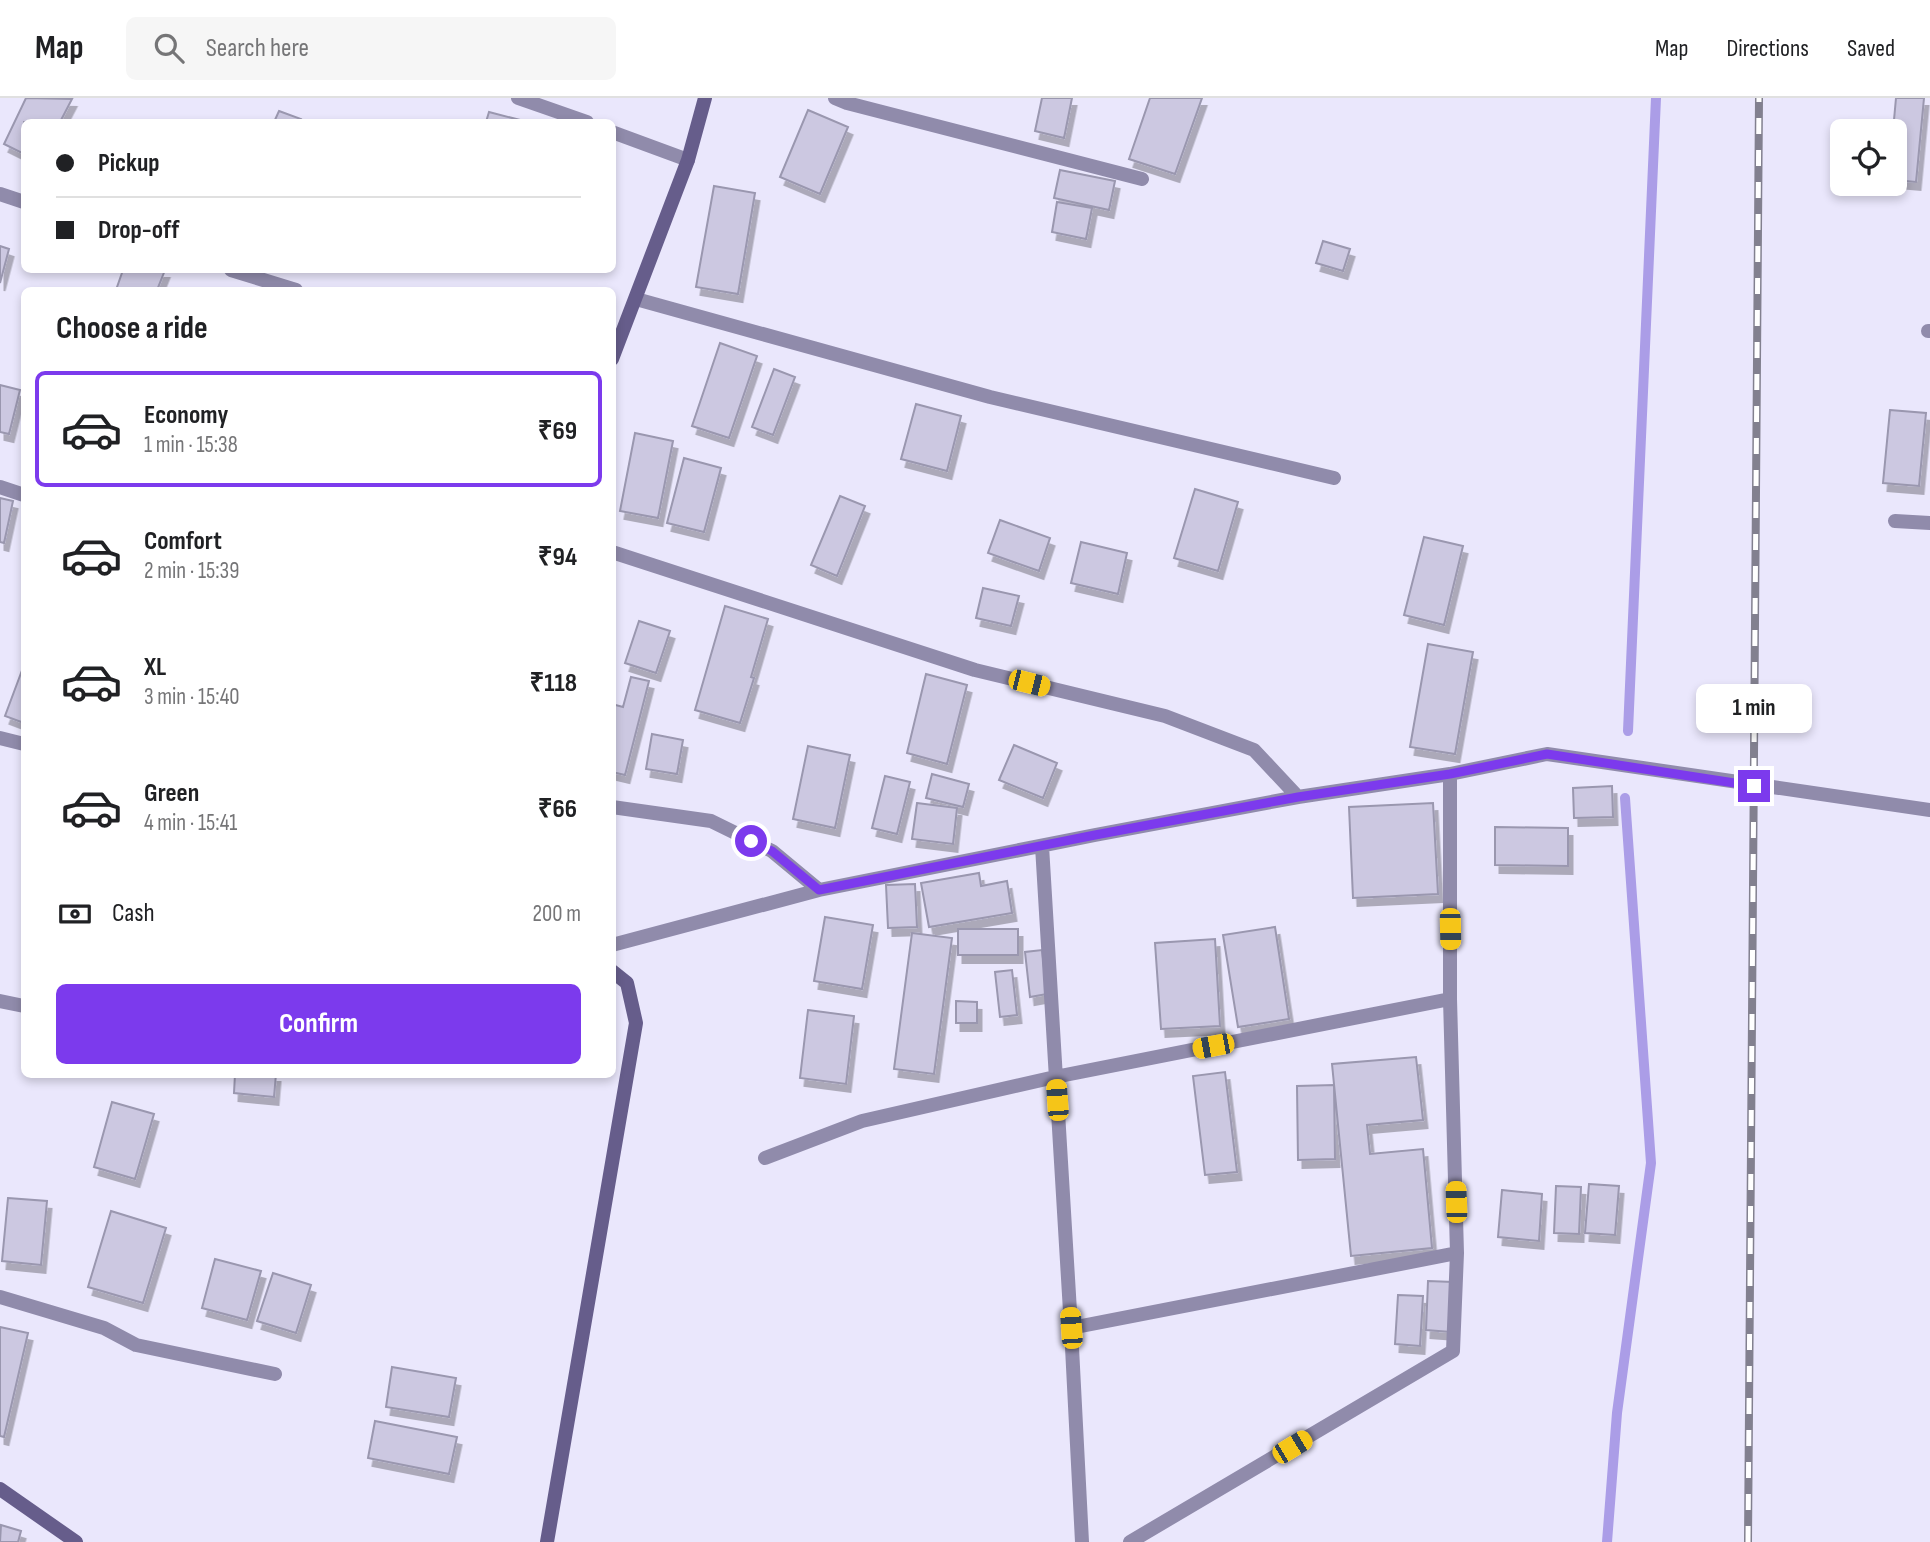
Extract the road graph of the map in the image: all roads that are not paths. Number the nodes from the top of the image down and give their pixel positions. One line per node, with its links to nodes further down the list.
1 (518, 98): 4 (street)
2 (705, 98): 6 (street)
3 (835, 98): 7 (street)
4 (578, 119)
5 (616, 133): 6 (street)
6 (688, 160): 12 (street)
7 (1142, 179)
8 (0, 194): 9 (street)
9 (21, 201)
10 (241, 273): 11 (street)
11 (286, 287)
12 (636, 299): 13 (street); 14 (street)
13 (616, 349)
14 (1334, 478)
15 (0, 486): 16 (street)
16 (21, 494)
17 (1895, 521): 18 (street)
18 (1930, 523)
19 (616, 553): 23 (street)
20 (0, 738): 21 (street)
21 (21, 743)
22 (1450, 774): 23 (street); 25 (street); 30 (street)
23 (1298, 797): 26 (street)
24 (616, 808): 27 (street)
25 (1930, 810)
26 (1042, 846): 27 (street); 33 (street)
27 (819, 890): 28 (street)
28 (616, 945)
29 (616, 974): 41 (street)
30 (1450, 999): 33 (street); 35 (street)
31 (0, 1001): 32 (street)
32 (21, 1005)
33 (1055, 1077): 34 (street); 37 (street)
34 (765, 1158)
35 (1457, 1253): 37 (street); 43 (street)
36 (0, 1297): 38 (street)
37 (1071, 1328): 42 (street)
38 (275, 1374)
39 (0, 1489): 40 (street)
40 (76, 1542)
41 (547, 1542)
42 (1083, 1542)
43 (1130, 1542)

